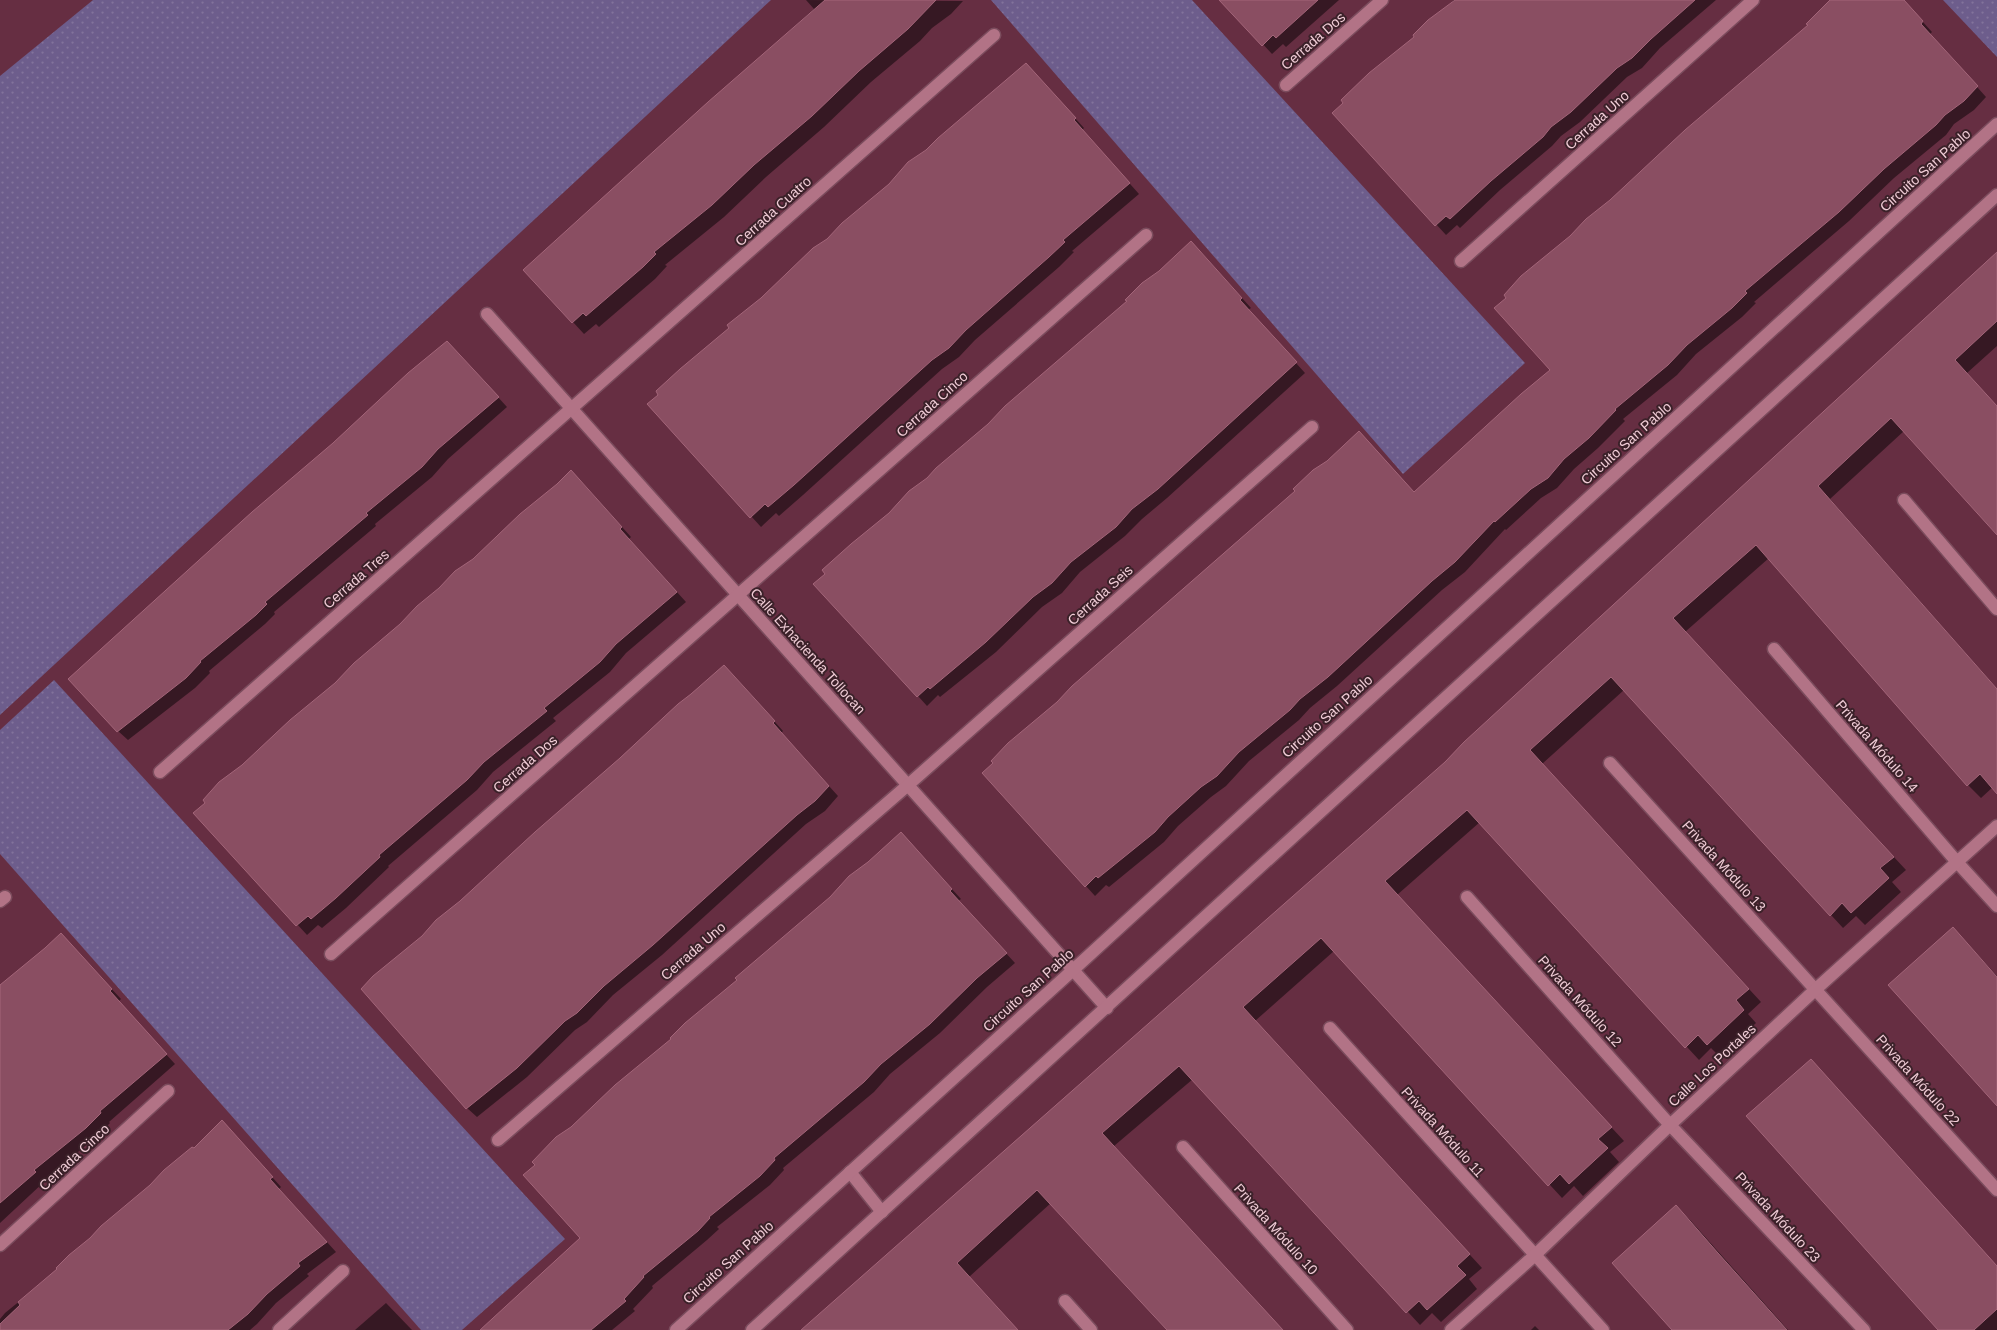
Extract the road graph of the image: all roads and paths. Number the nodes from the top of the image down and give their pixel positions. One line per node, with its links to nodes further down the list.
1 (1382, 0): 4 (street, Cerrada Dos)
2 (1753, 0): 8 (street, Cerrada Uno)
3 (994, 35): 10 (street, Cerrada Cuatro)
4 (1286, 85)
5 (1997, 124): 24 (street, Circuito San Pablo)
6 (1997, 195): 26 (street)
7 (1146, 235): 13 (street, Cerrada Cinco)
8 (1461, 261)
9 (487, 314): 10 (street, Calle Exhacienda Tollocan)
10 (572, 409): 13 (street, Calle Exhacienda Tollocan); 17 (street, Cerrada Tres)
11 (1312, 427): 18 (street, Cerrada Seis)
12 (1904, 500): 14 (street)
13 (739, 595): 18 (street, Calle Exhacienda Tollocan); 23 (street, Cerrada Dos)
14 (1997, 609)
15 (1774, 649): 20 (street, Privada Módulo 14)
16 (1610, 763): 25 (street, Privada Módulo 13)
17 (160, 772)
18 (908, 785): 24 (street, Calle Exhacienda Tollocan); 30 (street, Cerrada Uno)
19 (1997, 826): 20 (street, Calle Los Portales)
20 (1957, 862): 22 (street, Privada Módulo 14); 25 (street, Calle Los Portales)
21 (1467, 897): 29 (street, Privada Módulo 12)
22 (1997, 906)
23 (331, 954)
24 (1073, 970): 26 (street, Calle Exhacienda Tollocan); 32 (street, Circuito San Pablo)
25 (1816, 989): 29 (street, Calle Los Portales); 33 (street, Privada Módulo 22)
26 (1106, 1008): 34 (street)
27 (1330, 1028): 36 (street, Privada Módulo 11)
28 (168, 1091): 35 (street, Cerrada Cinco)
29 (1670, 1125): 36 (street, Calle Los Portales); 46 (street, Privada Módulo 23)
30 (498, 1140)
31 (1183, 1147): 43 (street, Privada Módulo 10)
32 (850, 1172): 34 (street); 40 (street, Circuito San Pablo)
33 (1997, 1190)
34 (882, 1212): 41 (street)
35 (0, 1246)
36 (1534, 1256): 44 (street, Calle Los Portales); 45 (street, Privada Módulo 11)
37 (343, 1271): 39 (street)
38 (1065, 1301): 42 (street)
39 (280, 1330)
40 (676, 1330)
41 (752, 1330)
42 (1091, 1330)
43 (1347, 1330)
44 (1451, 1330)
45 (1603, 1330)
46 (1864, 1330)

